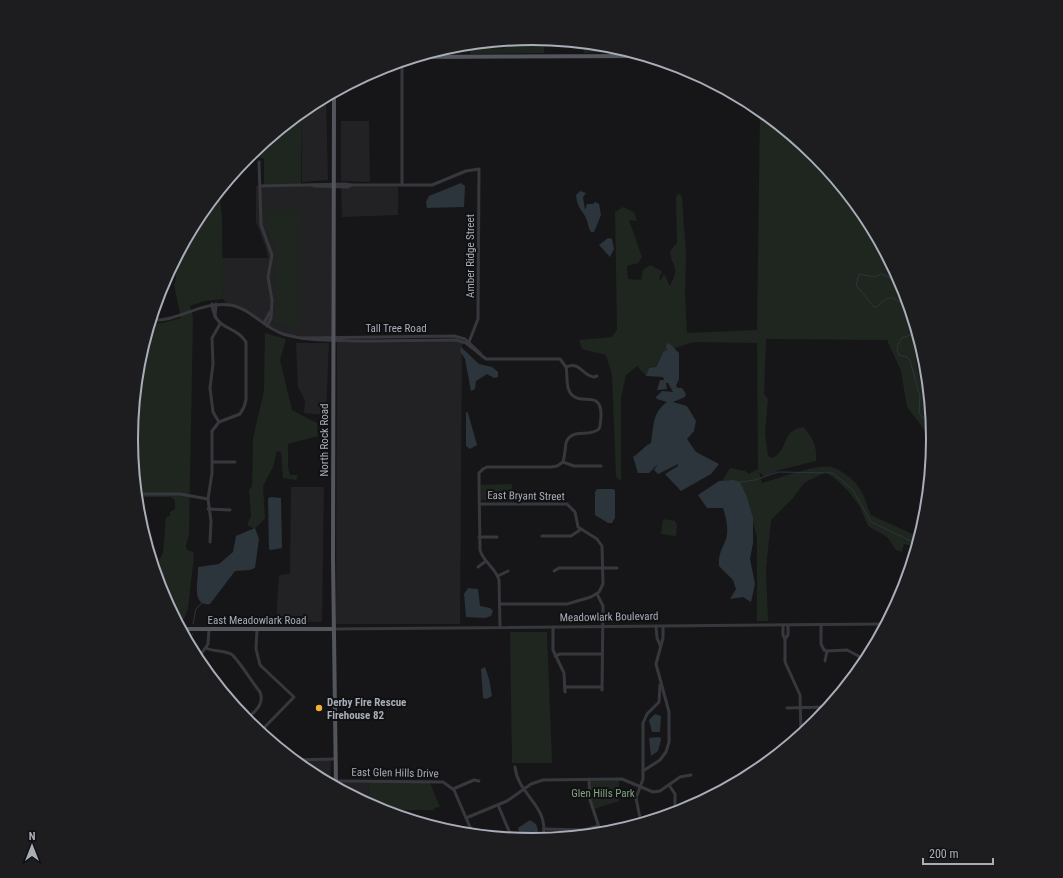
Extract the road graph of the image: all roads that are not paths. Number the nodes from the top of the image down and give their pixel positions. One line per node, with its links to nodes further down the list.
1 (624, 56): 2 (main road)
2 (431, 58)
3 (402, 67): 6 (street)
4 (334, 99): 8 (main road, North Rock Road)
5 (259, 162): 7 (street)
6 (402, 185): 8 (street); 14 (street, Amber Ridge Street)
7 (260, 186): 8 (street); 12 (street)
8 (334, 186): 13 (main road, North Rock Road)
9 (214, 304): 10 (street, Tall Tree Road); 11 (street); 12 (street, Tall Tree Road)
10 (156, 320)
11 (220, 324): 18 (street); 18 (street)
12 (265, 324): 13 (street, Tall Tree Road)
13 (334, 339): 14 (street, Tall Tree Road); 15 (street, Tall Tree Road); 54 (main road, North Rock Road)
14 (469, 342): 15 (street)
15 (481, 356): 16 (street, Tall Tree Road)
16 (566, 367): 17 (street, Tall Tree Road); 21 (street)
17 (597, 376)
18 (219, 422): 19 (street)
19 (213, 462): 20 (street); 24 (street)
20 (235, 462)
21 (563, 462): 22 (street); 25 (street)
22 (601, 466)
23 (142, 494): 24 (street)
24 (208, 499): 26 (street)
25 (479, 504): 28 (street, East Bryant Street); 30 (street)
26 (208, 509): 27 (street); 32 (street)
27 (230, 510)
28 (580, 530): 29 (street); 35 (street)
29 (542, 536)
30 (479, 537): 31 (street); 33 (street)
31 (497, 537)
32 (210, 542)
33 (486, 561): 34 (street); 39 (street)
34 (478, 567)
35 (603, 568): 36 (street); 38 (street); 40 (street)
36 (617, 568)
37 (508, 571): 39 (street)
38 (554, 571)
39 (498, 576): 41 (street)
40 (597, 594): 41 (street); 44 (street)
41 (500, 604): 49 (street)
42 (879, 624): 43 (street, Meadowlark Boulevard)
43 (821, 625): 48 (street, Meadowlark Boulevard); 58 (street)
44 (603, 626): 45 (street, Meadowlark Boulevard); 50 (street, Meadowlark Boulevard); 60 (street)
45 (656, 626): 46 (street, Meadowlark Boulevard); 56 (street)
46 (663, 626): 47 (street, Meadowlark Boulevard); 56 (street)
47 (783, 626): 48 (street, Meadowlark Boulevard); 55 (street)
48 (788, 626): 55 (street)
49 (500, 627): 50 (street, Meadowlark Boulevard); 54 (street, Meadowlark Boulevard)
50 (553, 627): 61 (street)
51 (186, 629): 52 (main road, East Meadowlark Road)
52 (209, 629): 53 (main road, East Meadowlark Road); 57 (street)
53 (257, 629): 54 (main road, East Meadowlark Road); 74 (street)
54 (334, 629): 75 (main road, North Rock Road)
55 (785, 638): 71 (street)
56 (660, 645): 64 (street)
57 (206, 648): 59 (street); 72 (street)
58 (827, 651): 62 (street); 63 (street)
59 (201, 654)
60 (602, 654): 61 (street); 65 (street)
61 (555, 656): 65 (street)
62 (860, 657)
63 (825, 661)
64 (660, 683): 67 (street); 68 (street)
65 (565, 687): 66 (street)
66 (565, 692)
67 (659, 702): 68 (street); 77 (street)
68 (667, 702): 78 (street)
69 (820, 707): 71 (street)
70 (787, 708): 71 (street)
71 (801, 708): 73 (street)
72 (250, 715)
73 (801, 726)
74 (264, 728)
75 (335, 759): 76 (street); 84 (main road, North Rock Road)
76 (303, 760)
77 (643, 761): 78 (street); 80 (street)
78 (652, 766): 80 (street)
79 (515, 767): 88 (street)
80 (643, 771): 86 (street)
81 (691, 775): 85 (street)
82 (589, 779): 86 (street); 88 (street); 93 (street)
83 (479, 780): 87 (street)
84 (336, 781): 87 (street, East Glen Hills Drive)
85 (669, 785): 86 (street); 90 (street)
86 (640, 787): 92 (street)
87 (453, 789): 91 (street)
88 (524, 789): 89 (street); 96 (street)
89 (498, 805): 91 (street); 98 (street)
90 (675, 806)
91 (466, 818): 94 (street)
92 (640, 818)
93 (598, 826): 95 (street)
94 (470, 828)
95 (586, 829)
96 (544, 830): 97 (street)
97 (583, 830)
98 (510, 832)

